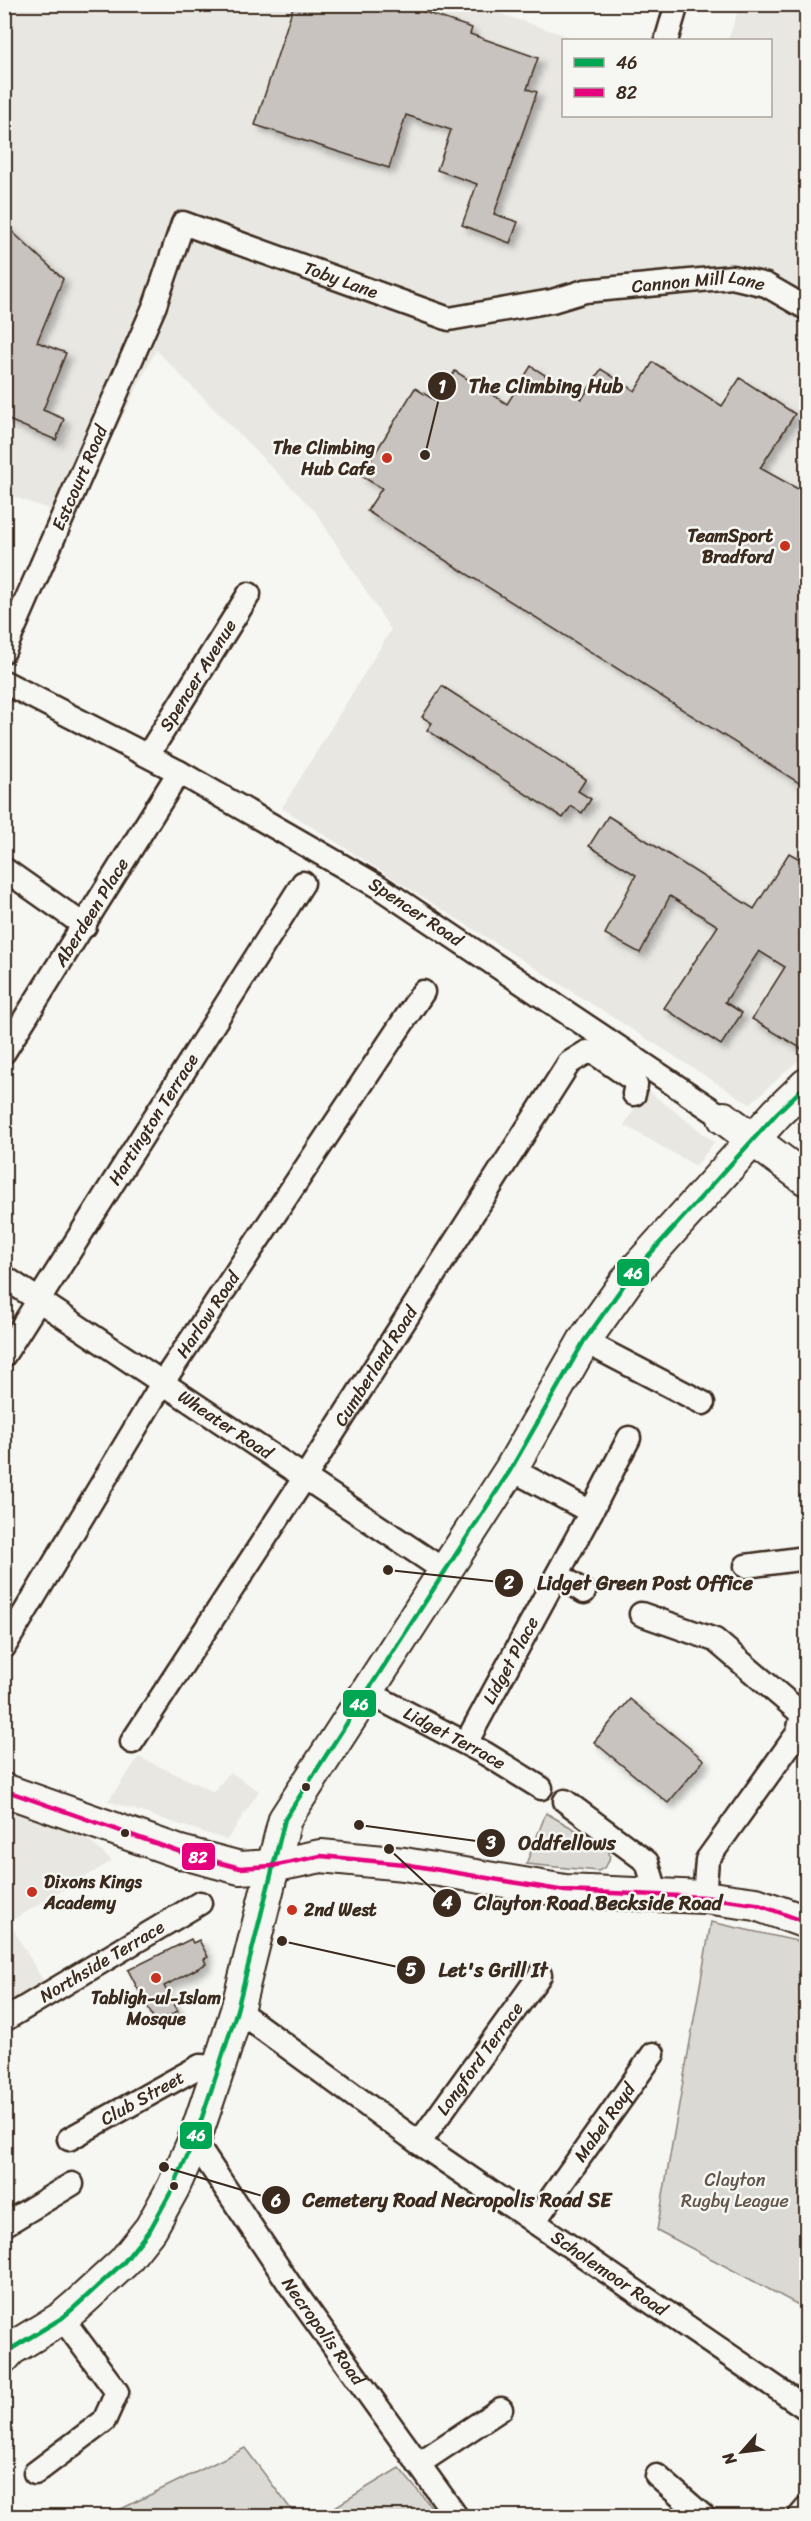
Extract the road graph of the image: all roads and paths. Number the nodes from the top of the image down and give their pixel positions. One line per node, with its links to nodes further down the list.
1 (677, 4): 2 (street)
2 (667, 38)
3 (585, 291): 4 (street, Toby Lane); 5 (street, Cannon Mill Lane)
4 (155, 305): 7 (street, Estcourt Road)
5 (807, 308)
6 (249, 594): 9 (street, Spencer Avenue)
7 (4, 651)
8 (4, 682): 9 (street, Spencer Road)
9 (148, 755): 10 (street, Spencer Road)
10 (179, 772): 13 (street, Aberdeen Place); 18 (street, Spencer Road)
11 (4, 869): 13 (street)
12 (303, 883): 22 (street, Hartington Terrace)
13 (85, 926): 15 (street, Aberdeen Place)
14 (423, 992): 25 (street, Harlow Road)
15 (4, 1052)
16 (807, 1085): 19 (street)
17 (634, 1094): 29 (street, Cumberland Road)
18 (724, 1118): 19 (street, Spencer Road)
19 (753, 1141): 20 (street, Spencer Road); 23 (street)
20 (807, 1179)
21 (4, 1277): 22 (street, Wheater Road)
22 (40, 1300): 24 (street, Hartington Terrace); 25 (street, Wheater Road)
23 (584, 1341): 26 (street); 28 (street)
24 (4, 1355)
25 (163, 1382): 29 (street, Wheater Road); 37 (street, Harlow Road)
26 (703, 1403)
27 (629, 1438): 30 (street, Lidget Place)
28 (511, 1469): 30 (street); 33 (street)
29 (305, 1477): 33 (street, Wheater Road); 39 (street, Cumberland Road)
30 (591, 1512): 34 (street, Lidget Place)
31 (807, 1558): 32 (street)
32 (747, 1566)
33 (445, 1571): 38 (street)
34 (558, 1574): 35 (street); 40 (street, Lidget Place)
35 (584, 1592)
36 (641, 1614): 46 (street)
37 (4, 1647)
38 (367, 1692): 40 (street, Lidget Terrace); 44 (street)
39 (132, 1742)
40 (466, 1743): 41 (street, Lidget Terrace)
41 (541, 1788)
42 (4, 1790): 44 (street)
43 (565, 1801): 45 (street)
44 (272, 1866): 45 (street); 50 (street)
45 (657, 1895): 46 (street)
46 (704, 1897): 48 (street)
47 (200, 1903): 51 (street, Northside Terrace)
48 (807, 1922)
49 (540, 1975): 56 (street, Longford Terrace)
50 (237, 2010): 53 (street); 56 (street, Scholemoor Road)
51 (4, 2020)
52 (653, 2054): 58 (street, Mabel Royd)
53 (219, 2067): 54 (street, Club Street); 55 (street)
54 (69, 2139)
55 (194, 2141): 60 (street); 64 (street, Necropolis Road)
56 (418, 2143): 58 (street, Scholemoor Road)
57 (72, 2184): 59 (street)
58 (534, 2222): 62 (street, Scholemoor Road)
59 (4, 2225)
60 (62, 2318): 61 (street); 65 (street)
61 (4, 2357)
62 (807, 2408)
63 (501, 2409): 64 (street)
64 (418, 2464): 67 (street, Necropolis Road)
65 (35, 2473)
66 (657, 2476): 68 (street)
67 (456, 2517)
68 (703, 2517)

